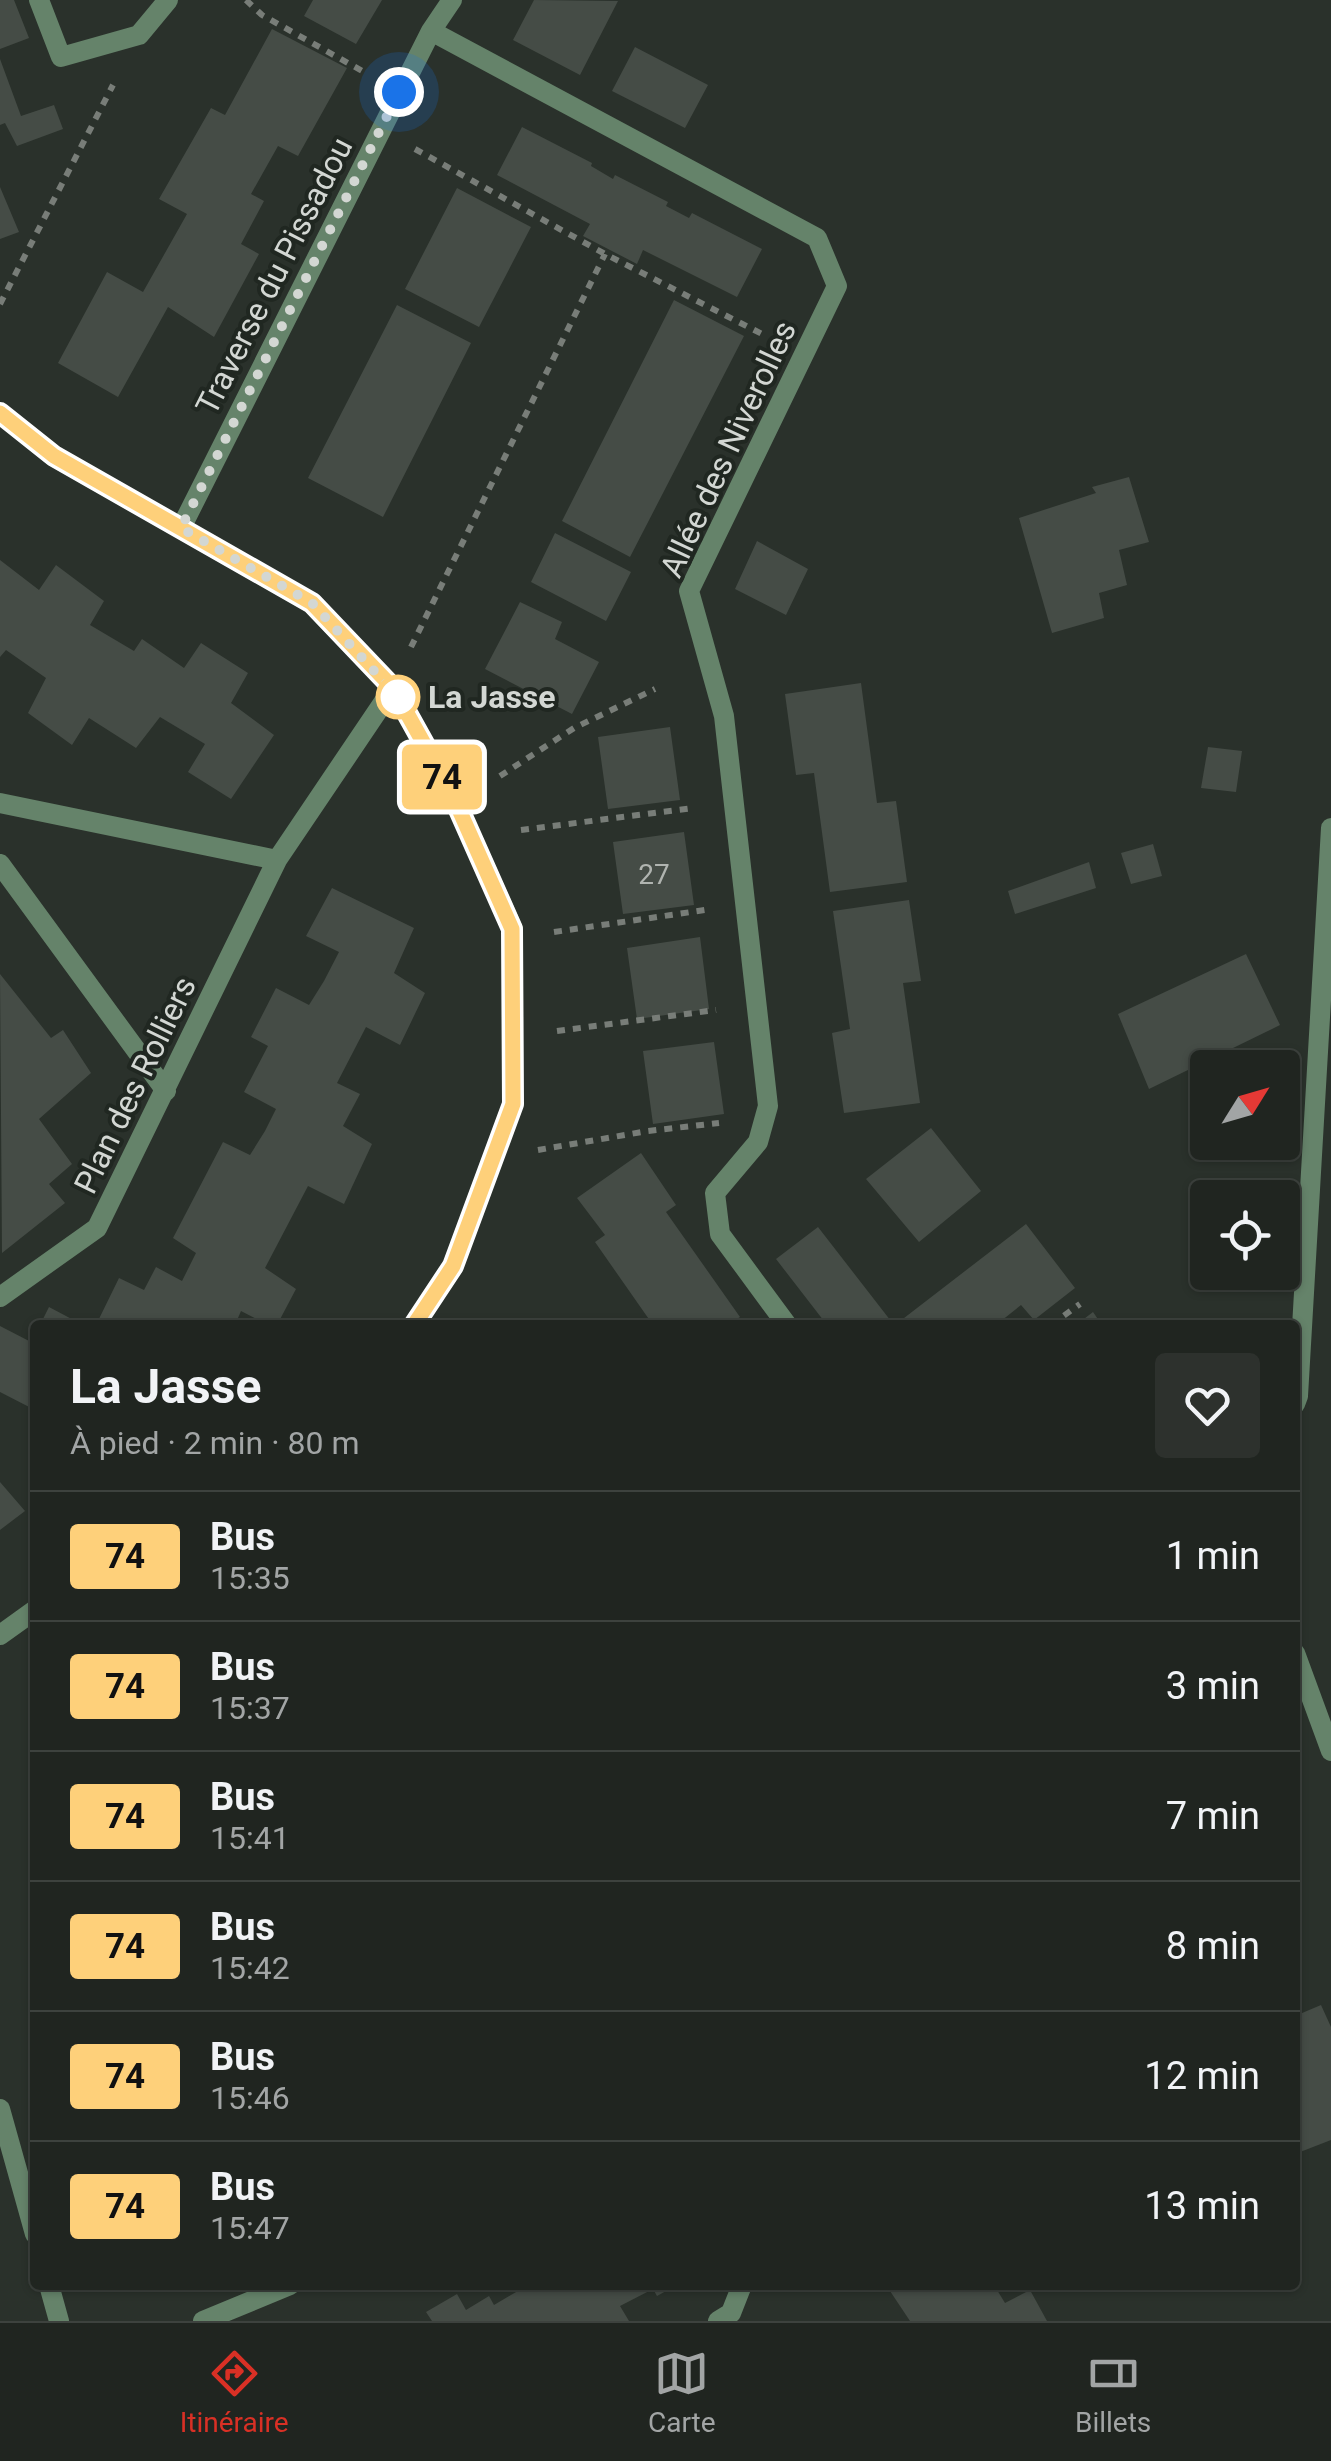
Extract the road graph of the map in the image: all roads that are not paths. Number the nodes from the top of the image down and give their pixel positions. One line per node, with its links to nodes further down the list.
1 (38, 0): 2 (street)
2 (168, 0)
3 (452, 0): 4 (street, Traverse du Pissadou)
4 (430, 30): 6 (street, Traverse du Pissadou); 15 (street, Allée des Niverolles)
5 (0, 413): 6 (street)
6 (181, 528): 7 (street)
7 (393, 688): 10 (street, Plan des Rolliers); 14 (street)
8 (0, 803): 10 (street)
9 (1331, 828): 16 (street)
10 (276, 860): 12 (street, Plan des Rolliers)
11 (0, 864): 12 (street)
12 (166, 1091): 13 (street, Plan des Rolliers)
13 (0, 1297)
14 (417, 1320)
15 (782, 1320)
16 (1300, 1376)
17 (30, 1614): 18 (street)
18 (0, 1635)
19 (1300, 1667): 20 (street)
20 (1331, 1750)
21 (0, 2109): 22 (street)
22 (30, 2216)
23 (50, 2290): 26 (street)
24 (278, 2290): 27 (street)
25 (740, 2290): 28 (street)
26 (59, 2321)
27 (203, 2321)
28 (718, 2321)

